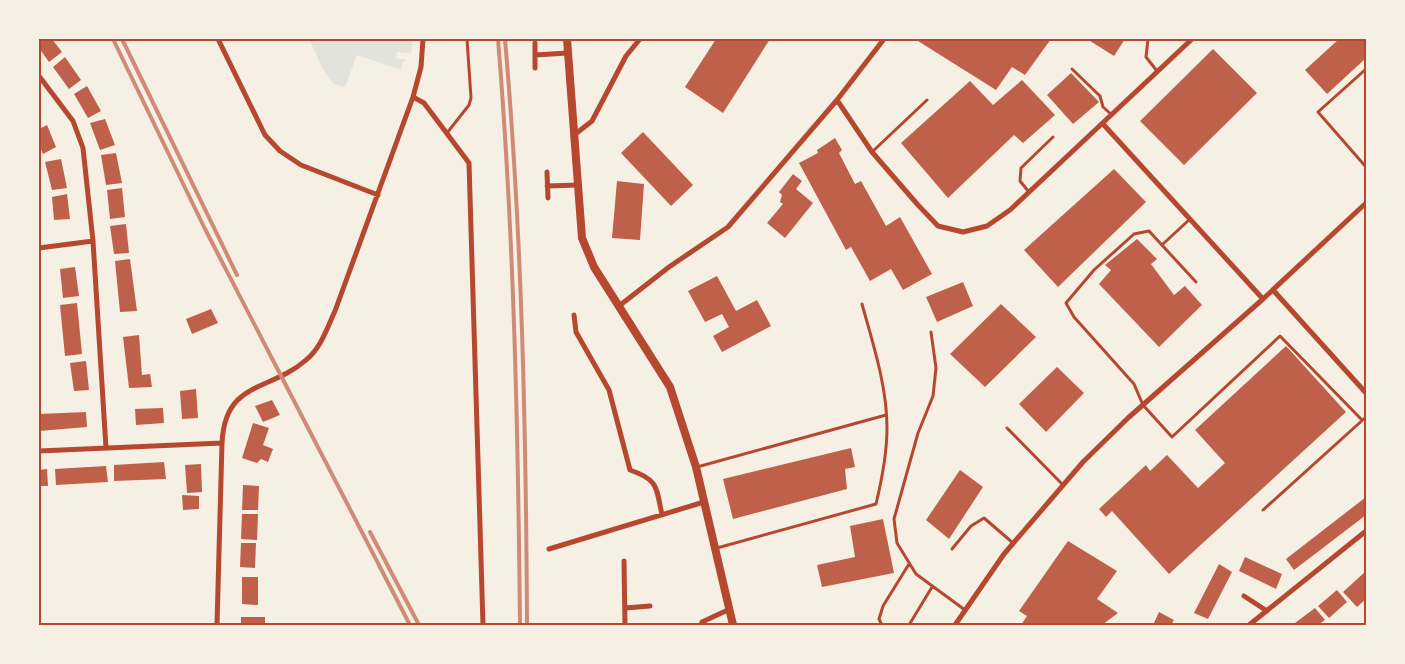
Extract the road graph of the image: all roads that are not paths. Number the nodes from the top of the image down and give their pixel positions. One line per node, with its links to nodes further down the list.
1 (218, 39): 31 (street)
2 (423, 39): 17 (street)
3 (467, 39): 22 (lane)
4 (567, 39): 10 (street)
5 (640, 39): 23 (street)
6 (884, 39): 18 (street)
7 (1148, 39): 15 (lane)
8 (1192, 39): 15 (street)
9 (535, 43): 11 (street)
10 (568, 53): 11 (street); 23 (street)
11 (535, 55): 12 (street)
12 (535, 68)
13 (1072, 68): 20 (lane)
14 (1366, 69): 26 (lane)
15 (1158, 72): 20 (street)
16 (39, 76): 35 (street)
17 (413, 97): 22 (street); 31 (street)
18 (837, 100): 25 (street); 42 (street)
19 (927, 100): 25 (lane)
20 (1112, 116): 21 (street)
21 (1103, 124): 30 (street); 34 (street)
22 (446, 133): 74 (street)
23 (573, 136): 28 (street)
24 (1053, 137): 30 (lane)
25 (872, 152): 30 (street)
26 (1366, 167)
27 (547, 172): 29 (street)
28 (578, 185): 29 (street); 42 (street)
29 (547, 186): 32 (street)
30 (1029, 192)
31 (378, 195): 51 (street)
32 (548, 198)
33 (1366, 203): 39 (street)
34 (1190, 219): 36 (lane); 40 (street)
35 (94, 241): 37 (street); 52 (street)
36 (1163, 244): 38 (lane); 46 (lane)
37 (39, 248)
38 (1196, 282)
39 (1273, 290): 40 (street); 45 (street)
40 (1263, 299): 46 (street)
41 (862, 304): 47 (lane)
42 (619, 306): 54 (street)
43 (574, 315): 58 (street)
44 (931, 332): 65 (lane)
45 (1366, 393)
46 (1143, 405): 49 (lane); 55 (street)
47 (886, 415): 54 (lane); 61 (lane)
48 (1366, 417): 49 (lane)
49 (1362, 420): 57 (lane)
50 (1007, 428): 55 (lane)
51 (222, 443): 52 (street); 73 (street)
52 (106, 448): 53 (street)
53 (39, 451)
54 (696, 467): 56 (street)
55 (1063, 485): 60 (street)
56 (704, 502): 58 (street); 61 (street)
57 (1262, 510)
58 (662, 515): 62 (street)
59 (1366, 531): 72 (street)
60 (1014, 543): 63 (lane); 71 (street)
61 (717, 548): 70 (street)
62 (549, 549)
63 (952, 549)
64 (624, 561): 69 (street)
65 (909, 564): 66 (lane); 78 (lane)
66 (932, 587): 71 (lane); 79 (lane)
67 (1244, 596): 72 (street)
68 (650, 606): 69 (street)
69 (625, 608): 75 (street)
70 (730, 609): 76 (street); 77 (street)
71 (965, 610): 80 (street)
72 (1267, 611): 81 (street)
73 (217, 625)
74 (483, 625)
75 (625, 625)
76 (701, 625)
77 (733, 625)
78 (882, 625)
79 (909, 625)
80 (955, 625)
81 (1249, 625)

